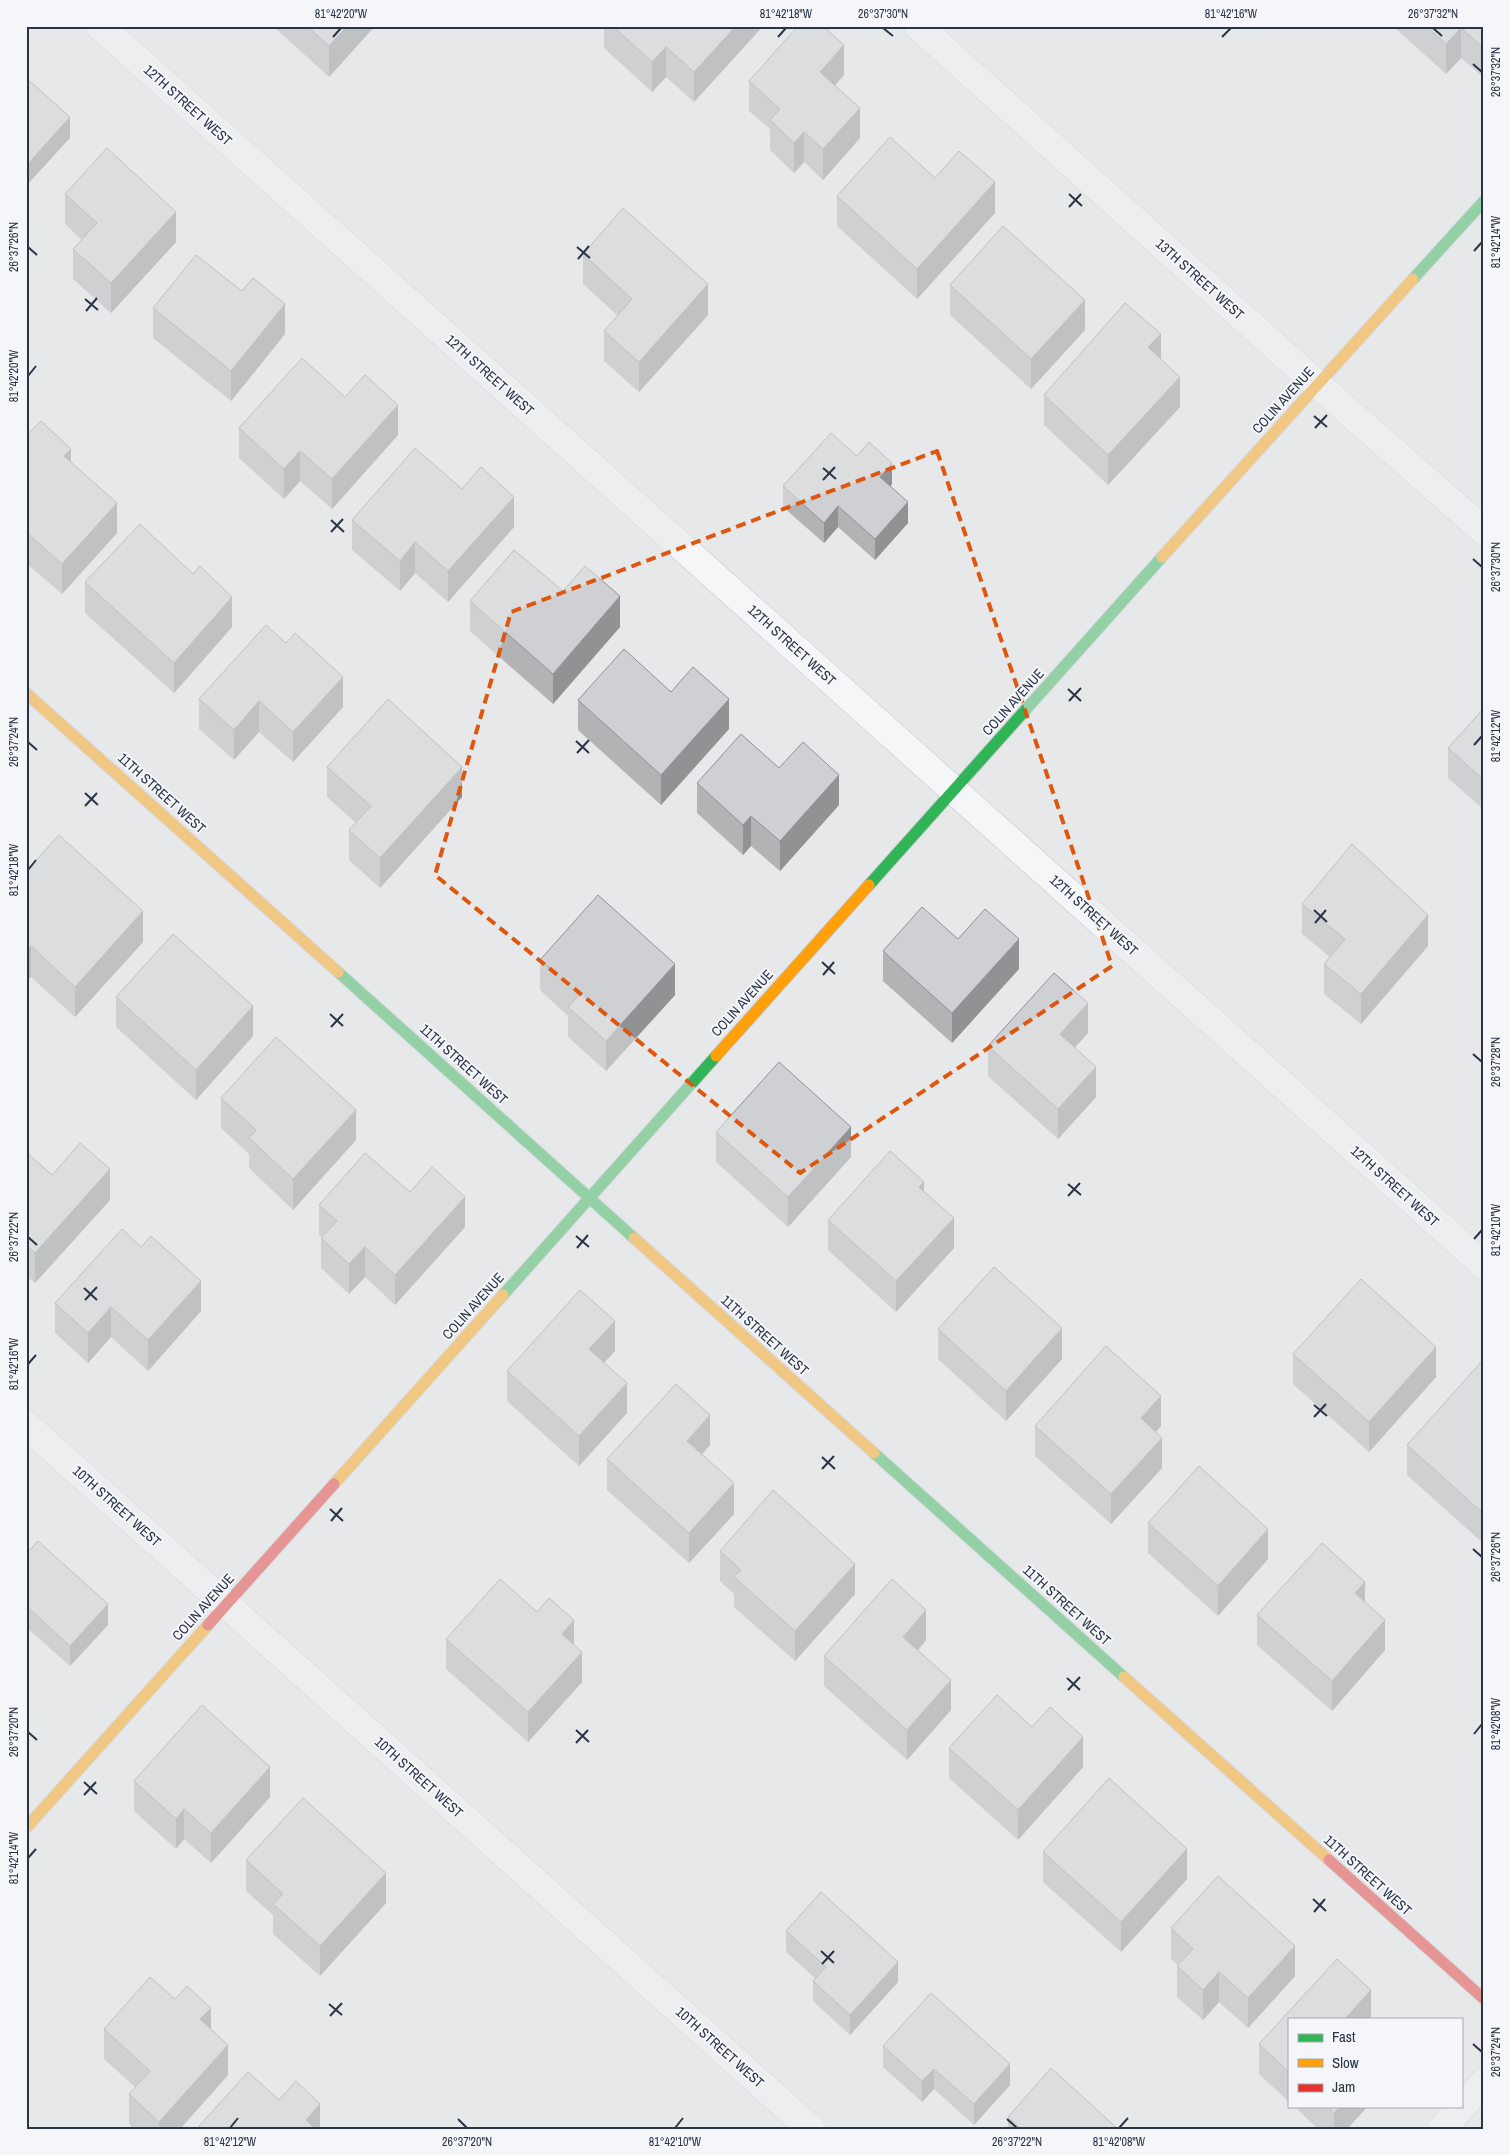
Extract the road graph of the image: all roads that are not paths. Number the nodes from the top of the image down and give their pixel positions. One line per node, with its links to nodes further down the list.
1 (100, 26): 7 (street, 12TH STREET WEST)
2 (918, 26): 4 (street, 13TH STREET WEST)
3 (1484, 201): 4 (street, COLIN AVENUE)
4 (1317, 384): 5 (street, 13TH STREET WEST); 7 (street, COLIN AVENUE)
5 (1484, 531)
6 (26, 692): 8 (street, 11TH STREET WEST)
7 (955, 790): 8 (street, COLIN AVENUE); 9 (street, 12TH STREET WEST)
8 (590, 1198): 11 (street, COLIN AVENUE); 13 (street, 11TH STREET WEST)
9 (1484, 1265)
10 (26, 1425): 11 (street, 10TH STREET WEST)
11 (226, 1603): 12 (street, COLIN AVENUE); 17 (street, 10TH STREET WEST)
12 (26, 1828)
13 (1484, 1999)
14 (1484, 2082): 15 (street)
15 (1462, 2107)
16 (1461, 2108): 18 (street)
17 (811, 2129)
18 (1442, 2129)

